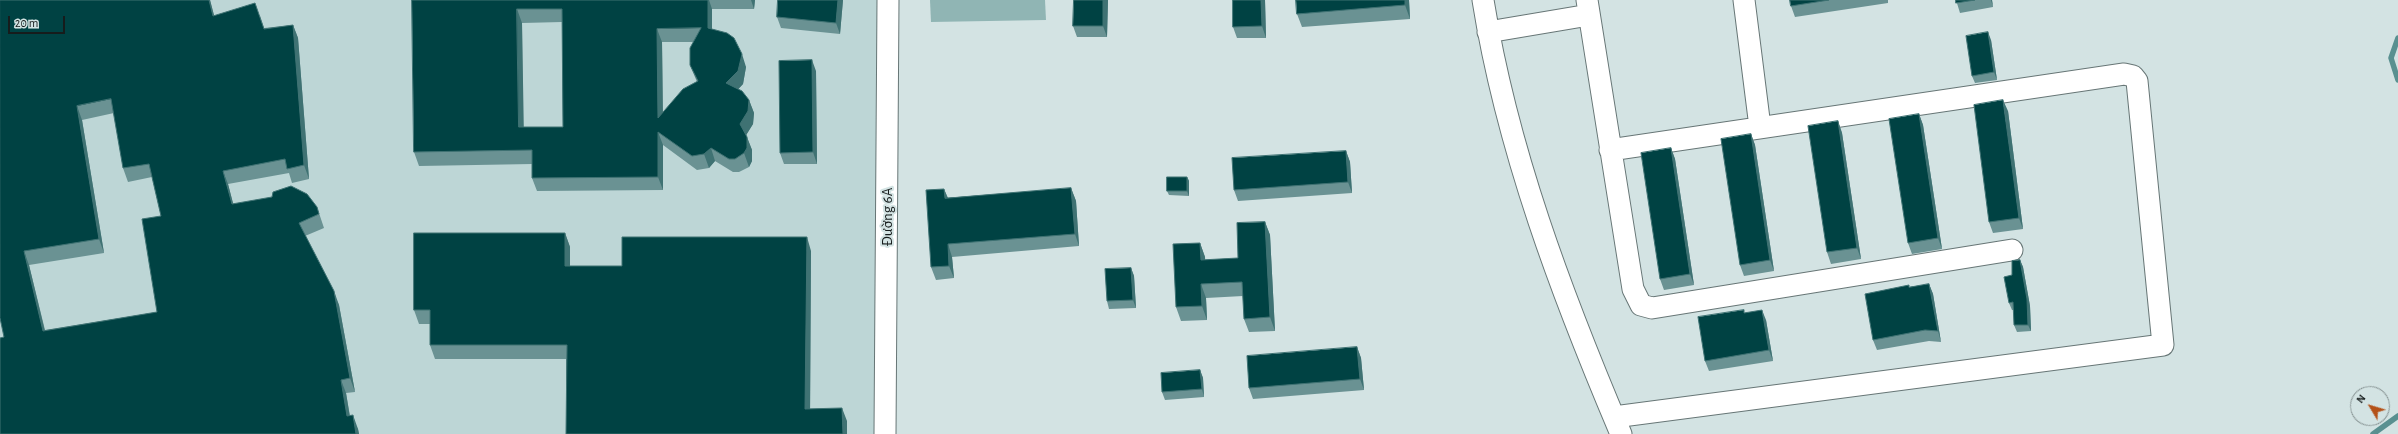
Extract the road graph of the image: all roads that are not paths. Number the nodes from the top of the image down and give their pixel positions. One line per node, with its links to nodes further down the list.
1 (888, 0): 10 (street, Đường 6A)
2 (1483, 0): 5 (street)
3 (1744, 0): 6 (street)
4 (1588, 8): 5 (street); 7 (street)
5 (1488, 32): 9 (street)
6 (1760, 126): 7 (street); 9 (street)
7 (1610, 150): 8 (street)
8 (2012, 250)
9 (1618, 425)
10 (885, 434)

